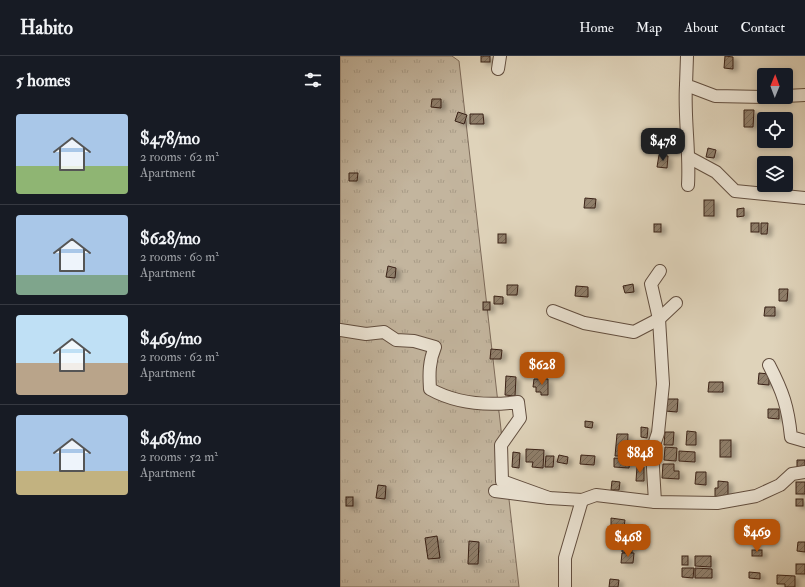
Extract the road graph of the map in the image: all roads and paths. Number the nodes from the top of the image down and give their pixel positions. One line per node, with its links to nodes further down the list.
1 (500, 56): 3 (street)
2 (687, 56): 4 (street)
3 (498, 69)
4 (686, 85): 7 (street); 8 (street)
5 (805, 95): 6 (street)
6 (793, 96)
7 (757, 97)
8 (690, 158): 9 (street); 10 (street)
9 (688, 185)
10 (805, 198)
11 (660, 271): 14 (street)
12 (676, 303): 14 (street)
13 (553, 311): 14 (street)
14 (659, 319): 22 (street)
15 (340, 330): 20 (street)
16 (769, 365): 17 (street)
17 (805, 440)
18 (805, 472): 22 (street)
19 (495, 490): 20 (street)
20 (549, 498): 21 (street)
21 (582, 500): 22 (street); 23 (street)
22 (655, 502)
23 (566, 587)

